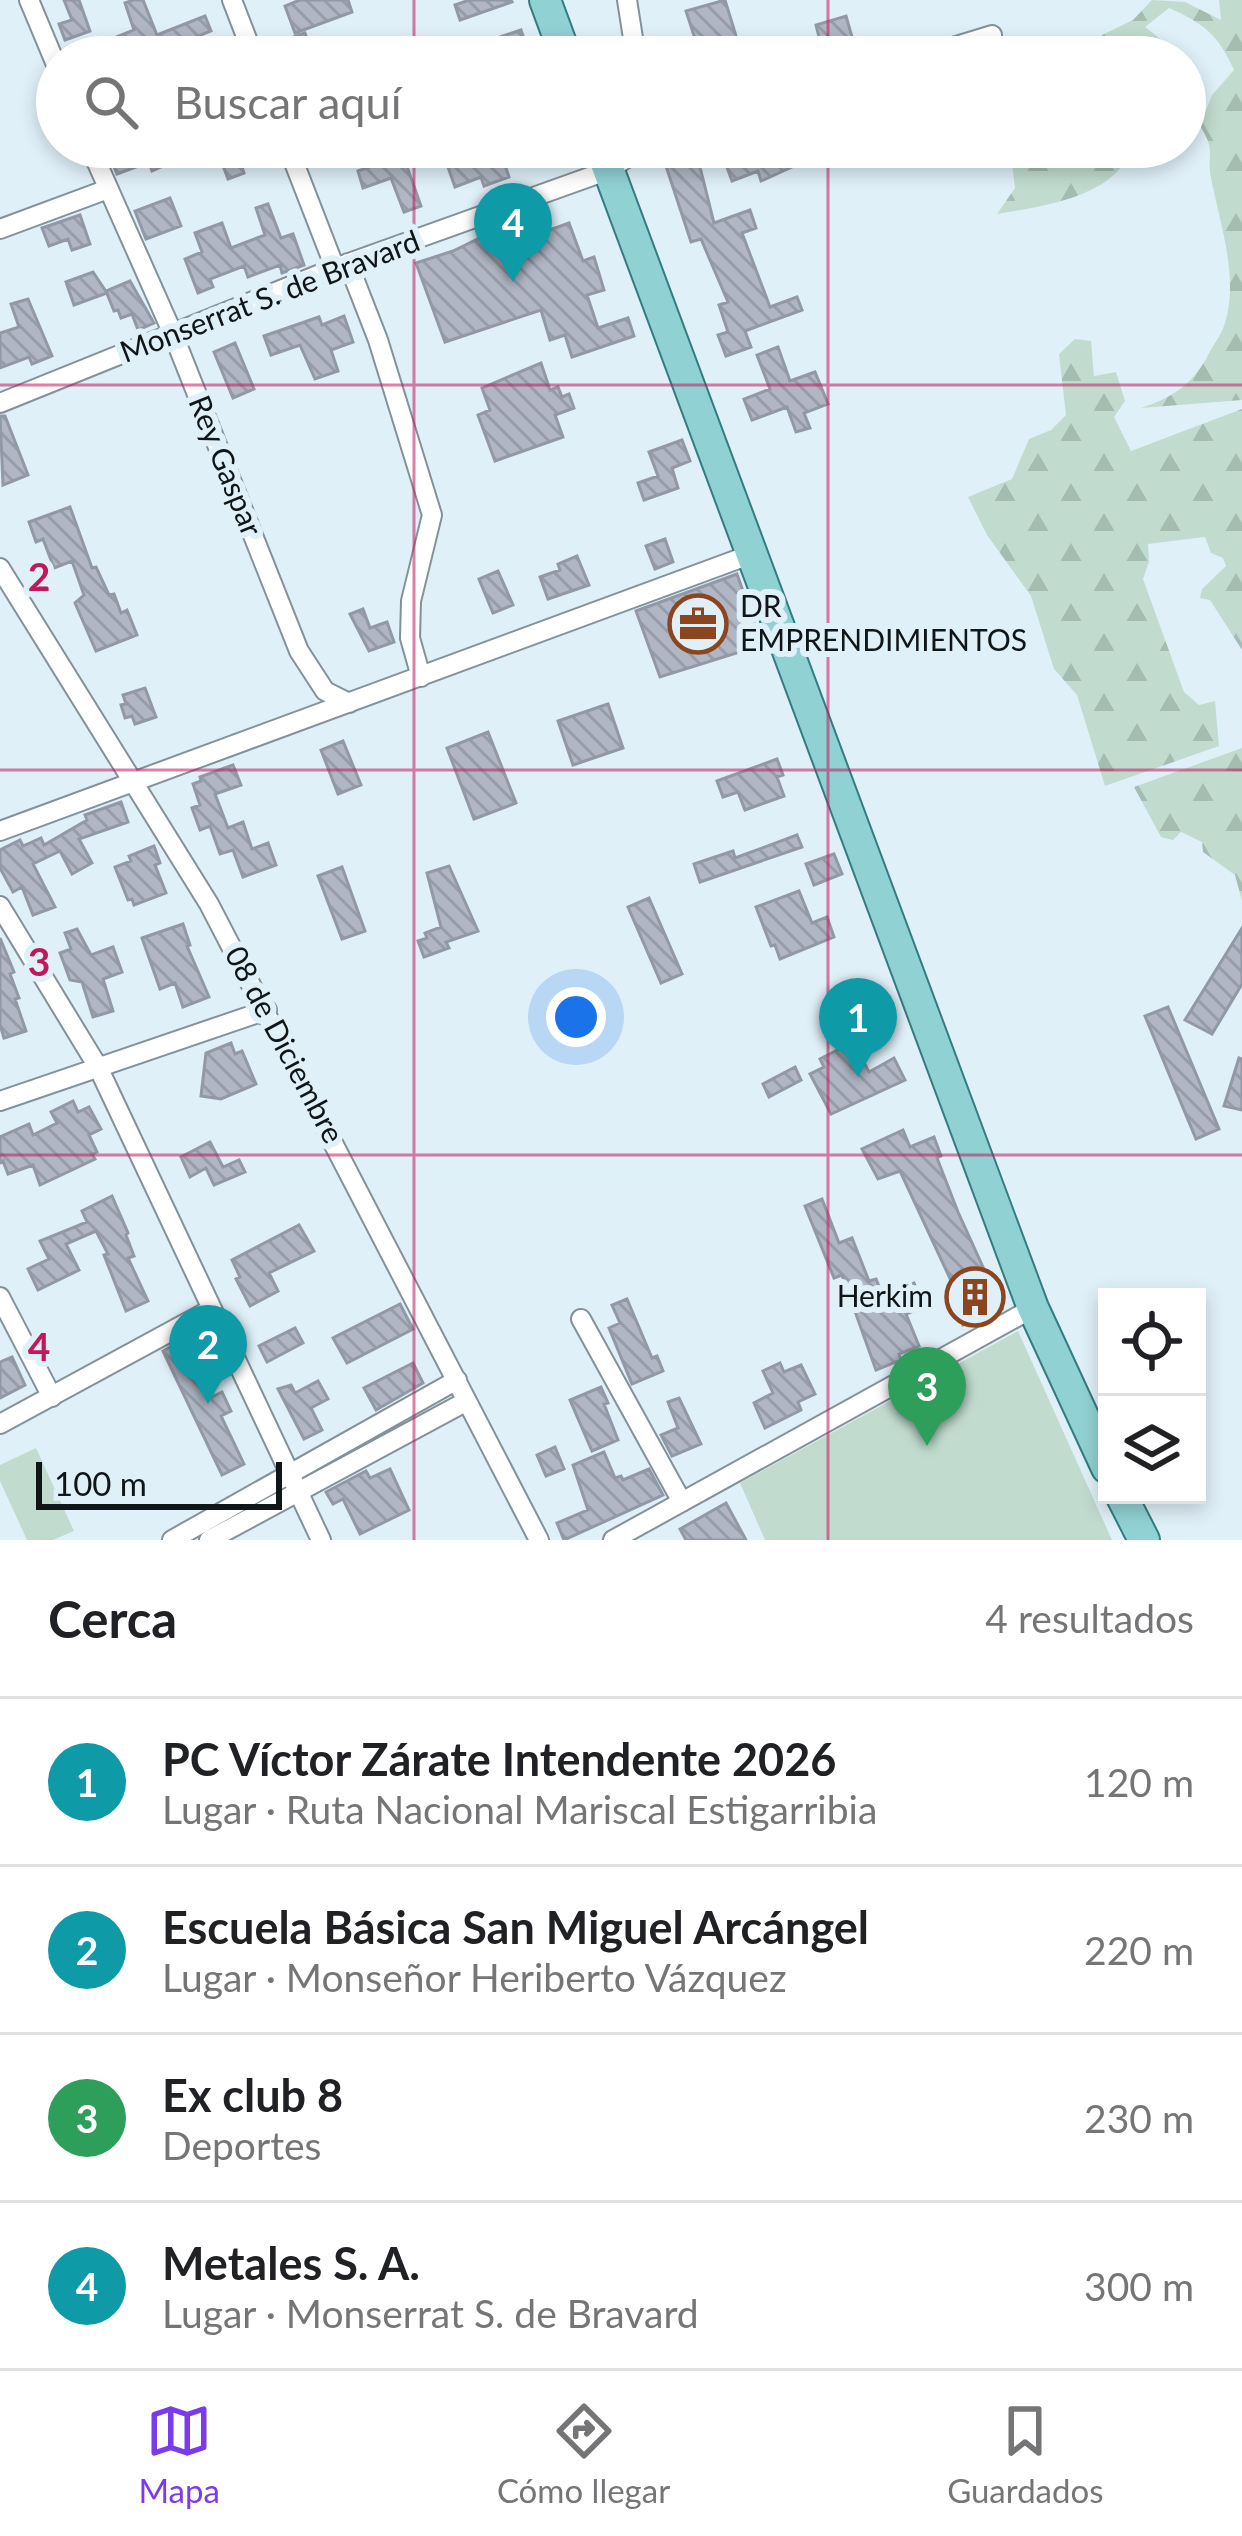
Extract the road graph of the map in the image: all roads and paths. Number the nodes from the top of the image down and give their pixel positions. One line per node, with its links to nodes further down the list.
1 (29, 0): 6 (street)
2 (232, 0): 7 (street)
3 (544, 0): 8 (main road)
4 (628, 0): 9 (street)
5 (992, 35): 10 (street)
6 (44, 36)
7 (246, 36)
8 (558, 36)
9 (633, 36)
10 (989, 36)
11 (100, 168): 15 (street, Rey Gaspar)
12 (298, 168): 17 (street)
13 (580, 168): 17 (street, Monserrat S. de Bravard)
14 (608, 168): 20 (main road)
15 (108, 189): 16 (street); 18 (street, Rey Gaspar)
16 (0, 229)
17 (342, 266): 18 (street, Monserrat S. de Bravard); 22 (street)
18 (173, 334): 19 (street, Monserrat S. de Bravard); 23 (street, Rey Gaspar)
19 (0, 403)
20 (752, 554): 22 (street); 31 (main road)
21 (0, 568): 24 (street, 08 de Diciembre)
22 (421, 676): 23 (street)
23 (349, 703): 24 (street)
24 (133, 784): 25 (street); 27 (street, 08 de Diciembre)
25 (0, 830)
26 (0, 905): 28 (street)
27 (267, 1010): 28 (street); 34 (street, 08 de Diciembre)
28 (98, 1067): 29 (street); 32 (street)
29 (0, 1101)
30 (0, 1297): 35 (street)
31 (1033, 1308): 38 (main road); 40 (street)
32 (212, 1309): 35 (street); 39 (street)
33 (581, 1319): 40 (street)
34 (457, 1380): 36 (street, 08 de Diciembre); 39 (street)
35 (52, 1397): 37 (street)
36 (467, 1401): 39 (street); 45 (street, 08 de Diciembre)
37 (0, 1424)
38 (1098, 1449)
39 (294, 1483): 42 (street); 43 (street); 44 (street)
40 (682, 1502): 46 (street)
41 (1126, 1504): 47 (main road)
42 (172, 1540)
43 (209, 1540)
44 (321, 1540)
45 (539, 1540)
46 (613, 1540)
47 (1144, 1540)

